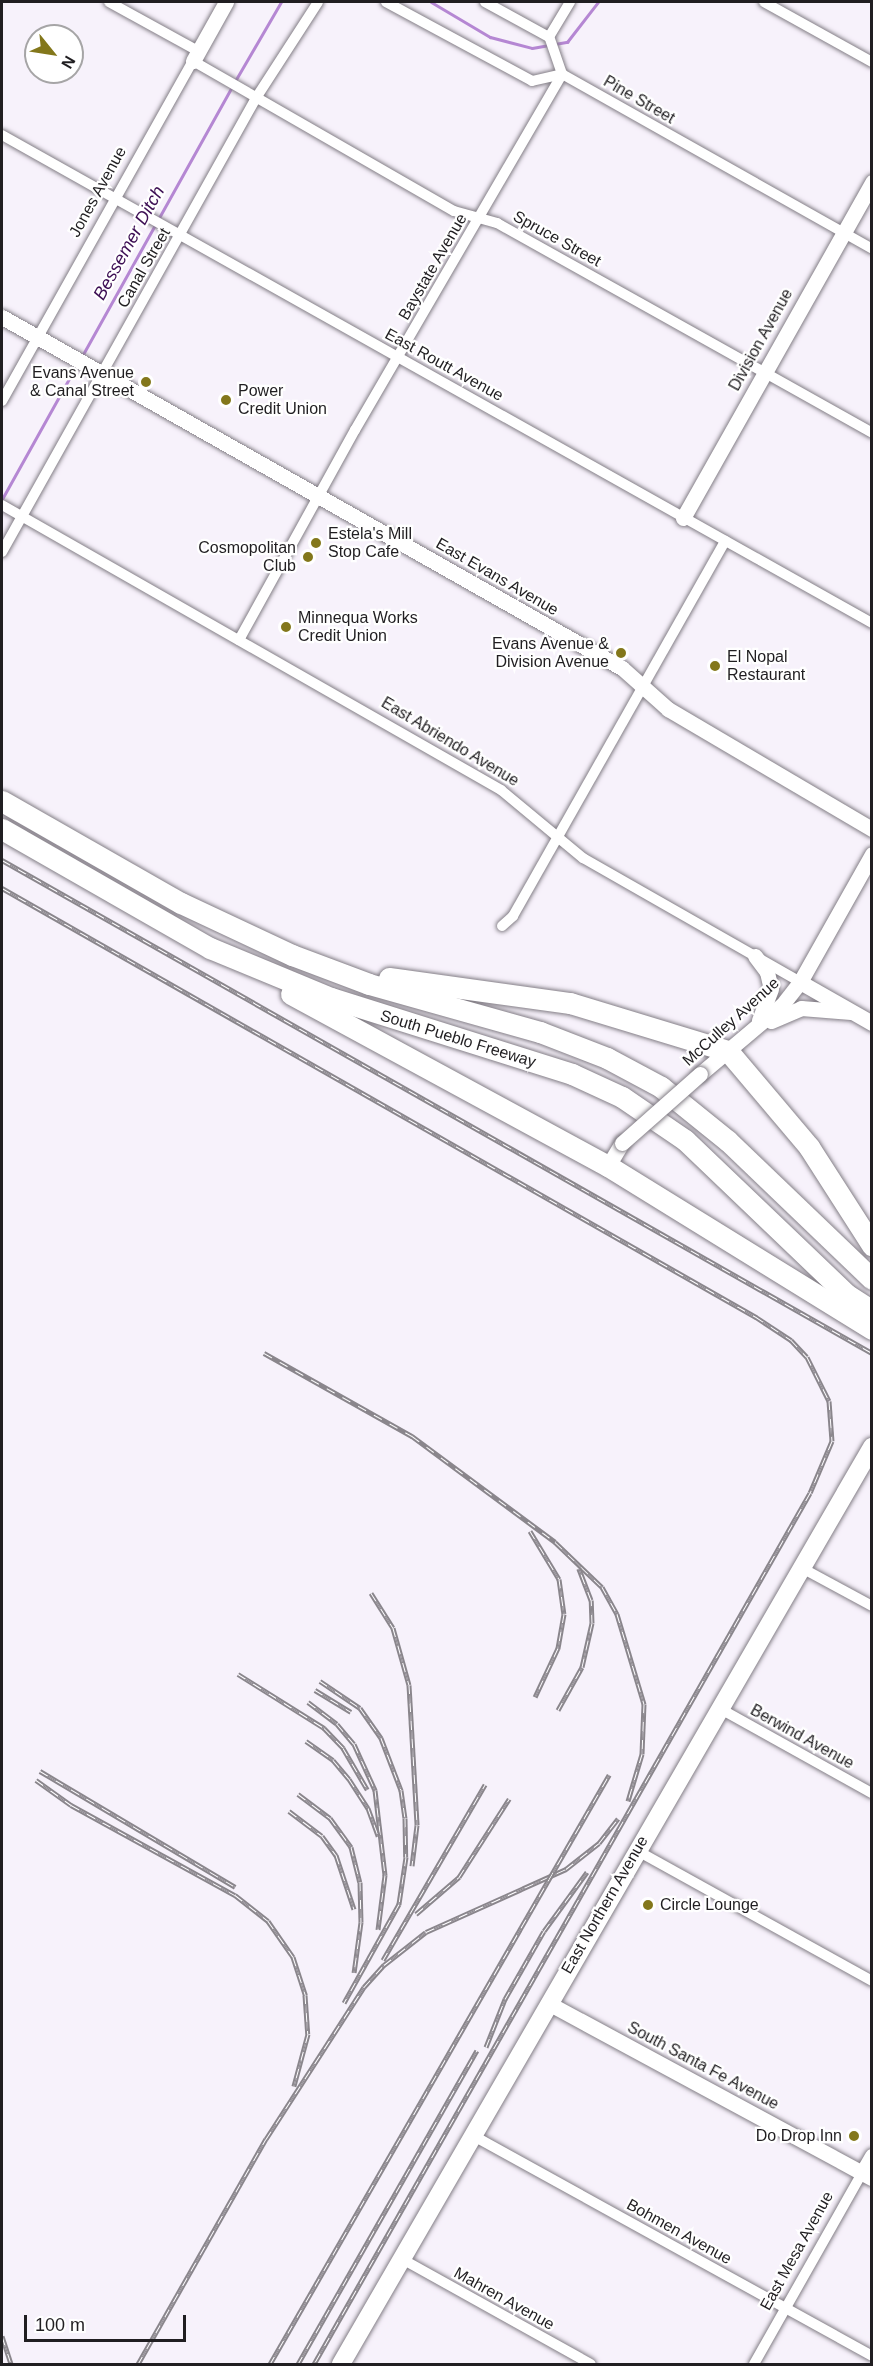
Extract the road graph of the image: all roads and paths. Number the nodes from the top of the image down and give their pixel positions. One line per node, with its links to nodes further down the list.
1 (109, 2): 9 (street, Spruce Street)
2 (226, 2): 9 (street, Jones Avenue)
3 (318, 2): 12 (street, Canal Street)
4 (387, 2): 11 (street)
5 (485, 2): 8 (street)
6 (570, 2): 8 (street)
7 (764, 2): 10 (street)
8 (549, 37): 11 (street)
9 (196, 56): 12 (street, Spruce Street); 15 (street, Jones Avenue)
10 (872, 62)
11 (562, 74): 16 (street, Baystate Avenue); 17 (street, Pine Street)
12 (256, 98): 16 (street, Spruce Street); 18 (street, Canal Street)
13 (2, 135): 15 (street, East Routt Avenue)
14 (872, 182): 17 (street, Division Avenue)
15 (115, 198): 18 (street, East Routt Avenue); 21 (street, Jones Avenue)
16 (477, 219): 22 (street, Baystate Avenue); 23 (street, Spruce Street)
17 (842, 232): 19 (street, Pine Street); 23 (street, Division Avenue)
18 (180, 235): 22 (street, East Routt Avenue); 24 (street, Canal Street)
19 (872, 249)
20 (2, 317): 21 (street, East Evans Avenue)
21 (38, 337): 24 (street, East Evans Avenue); 25 (street, Jones Avenue)
22 (398, 357): 27 (street, Baystate Avenue); 30 (street, East Routt Avenue)
23 (764, 371): 26 (street, Spruce Street); 30 (street, Division Avenue)
24 (101, 373): 27 (street, East Evans Avenue); 29 (street, Canal Street)
25 (2, 401)
26 (872, 433)
27 (319, 496): 34 (street, Baystate Avenue); 35 (street, East Evans Avenue)
28 (5, 507): 29 (street, East Abriendo Avenue)
29 (22, 516): 32 (street, Canal Street); 34 (street, East Abriendo Avenue)
30 (683, 518): 31 (street, East Routt Avenue)
31 (725, 541): 33 (street, East Routt Avenue); 35 (street)
32 (2, 552)
33 (872, 623)
34 (239, 640): 39 (street, East Abriendo Avenue)
35 (643, 684): 38 (street, East Evans Avenue); 39 (street)
36 (2, 801): 43 (highway, South Pueblo Freeway)
37 (2, 829): 42 (highway, South Pueblo Freeway)
38 (872, 829)
39 (556, 837): 41 (street); 44 (street, East Abriendo Avenue)
40 (872, 854): 45 (street, McCulley Avenue)
41 (502, 926)
42 (210, 948): 50 (highway); 53 (highway, South Pueblo Freeway)
43 (292, 955): 49 (highway); 52 (highway, South Pueblo Freeway)
44 (755, 956): 45 (street, East Abriendo Avenue); 48 (street)
45 (800, 982): 46 (street, East Abriendo Avenue); 48 (street, McCulley Avenue)
46 (851, 1012): 47 (street, East Abriendo Avenue); 48 (street)
47 (872, 1023)
48 (755, 1028): 49 (street, McCulley Avenue)
49 (728, 1051): 50 (street, McCulley Avenue, bridge); 51 (highway)
50 (608, 1166): 54 (highway)
51 (872, 1245)
52 (872, 1279)
53 (872, 1311)
54 (872, 1329)
55 (872, 1447): 56 (main road, East Northern Avenue)
56 (800, 1567): 57 (street); 58 (main road, East Northern Avenue)
57 (872, 1606)
58 (719, 1708): 59 (street, Berwind Avenue); 60 (main road, East Northern Avenue)
59 (872, 1793)
60 (636, 1851): 61 (street); 62 (main road, East Northern Avenue)
61 (872, 1981)
62 (548, 2003): 63 (main road, East Northern Avenue); 65 (street, South Santa Fe Avenue)
63 (472, 2135): 66 (main road, East Northern Avenue); 67 (street, Bohmen Avenue)
64 (872, 2156): 65 (street, East Mesa Avenue)
65 (867, 2176): 67 (street, East Mesa Avenue)
66 (402, 2259): 69 (main road, East Northern Avenue); 70 (street, Mahren Avenue)
67 (786, 2307): 68 (street, Bohmen Avenue); 71 (street, East Mesa Avenue)
68 (872, 2356)
69 (341, 2364)
70 (591, 2364)
71 (754, 2364)

